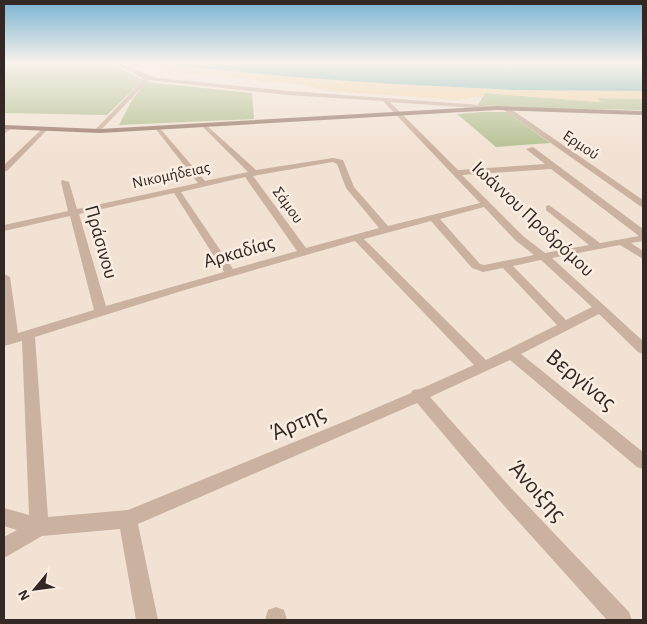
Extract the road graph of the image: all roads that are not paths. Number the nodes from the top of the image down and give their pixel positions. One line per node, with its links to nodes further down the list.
1 (134, 92): 11 (street)
2 (280, 92): 3 (street)
3 (385, 100): 4 (street); 6 (street, Ιωάννου Προδρόμου)
4 (506, 108): 5 (main road); 6 (main road); 21 (street, Ερμού)
5 (643, 113)
6 (399, 115): 7 (main road); 16 (street, Ιωάννου Προδρόμου)
7 (205, 126): 8 (main road); 15 (street, Σάμου)
8 (158, 128): 11 (main road); 18 (street)
9 (6, 129): 10 (main road)
10 (45, 129): 11 (main road); 14 (street)
11 (97, 131)
12 (530, 149): 13 (street)
13 (552, 166): 16 (street); 27 (street)
14 (4, 169)
15 (250, 173): 18 (street, Νικομήδειας); 25 (street, Νικομήδειας); 32 (street, Σάμου)
16 (455, 173): 20 (street, Ιωάννου Προδρόμου)
17 (65, 182): 23 (street, Πράσινου)
18 (203, 184): 19 (street, Νικομήδειας)
19 (176, 190): 23 (street, Νικομήδειας); 36 (street)
20 (486, 204): 24 (street, Αρκαδίας); 33 (street, Ιωάννου Προδρόμου)
21 (643, 204)
22 (549, 208): 31 (street)
23 (73, 212): 26 (street, Νικομήδειας); 39 (street, Πράσινου)
24 (433, 217): 25 (street, Αρκαδίας); 35 (street)
25 (386, 230): 28 (street, Αρκαδίας)
26 (4, 231)
27 (643, 234)
28 (357, 238): 32 (street, Αρκαδίας); 45 (street)
29 (643, 238): 30 (street)
30 (624, 243): 31 (street); 34 (street)
31 (597, 246): 33 (street)
32 (304, 253): 36 (street, Αρκαδίας)
33 (543, 256): 35 (street); 38 (street, Ιωάννου Προδρόμου)
34 (643, 256)
35 (505, 264): 40 (street)
36 (231, 274): 39 (street, Αρκαδίας)
37 (4, 277): 42 (street)
38 (600, 308): 40 (street, Άρτης); 43 (street, Ιωάννου Προδρόμου)
39 (101, 312): 41 (street, Αρκαδίας)
40 (565, 326): 44 (street, Άρτης)
41 (28, 334): 42 (street, Αρκαδίας); 50 (street)
42 (8, 340)
43 (643, 349)
44 (511, 353): 45 (street, Άρτης); 47 (street, Βεργίνας)
45 (484, 366): 46 (street, Άρτης)
46 (418, 394): 49 (street, Άρτης); 53 (street, Άνοιξης)
47 (643, 462)
48 (4, 518): 50 (street)
49 (128, 519): 50 (street, Άρτης); 52 (street)
50 (39, 527): 51 (street, Άρτης)
51 (4, 548)
52 (147, 620)
53 (621, 620)

